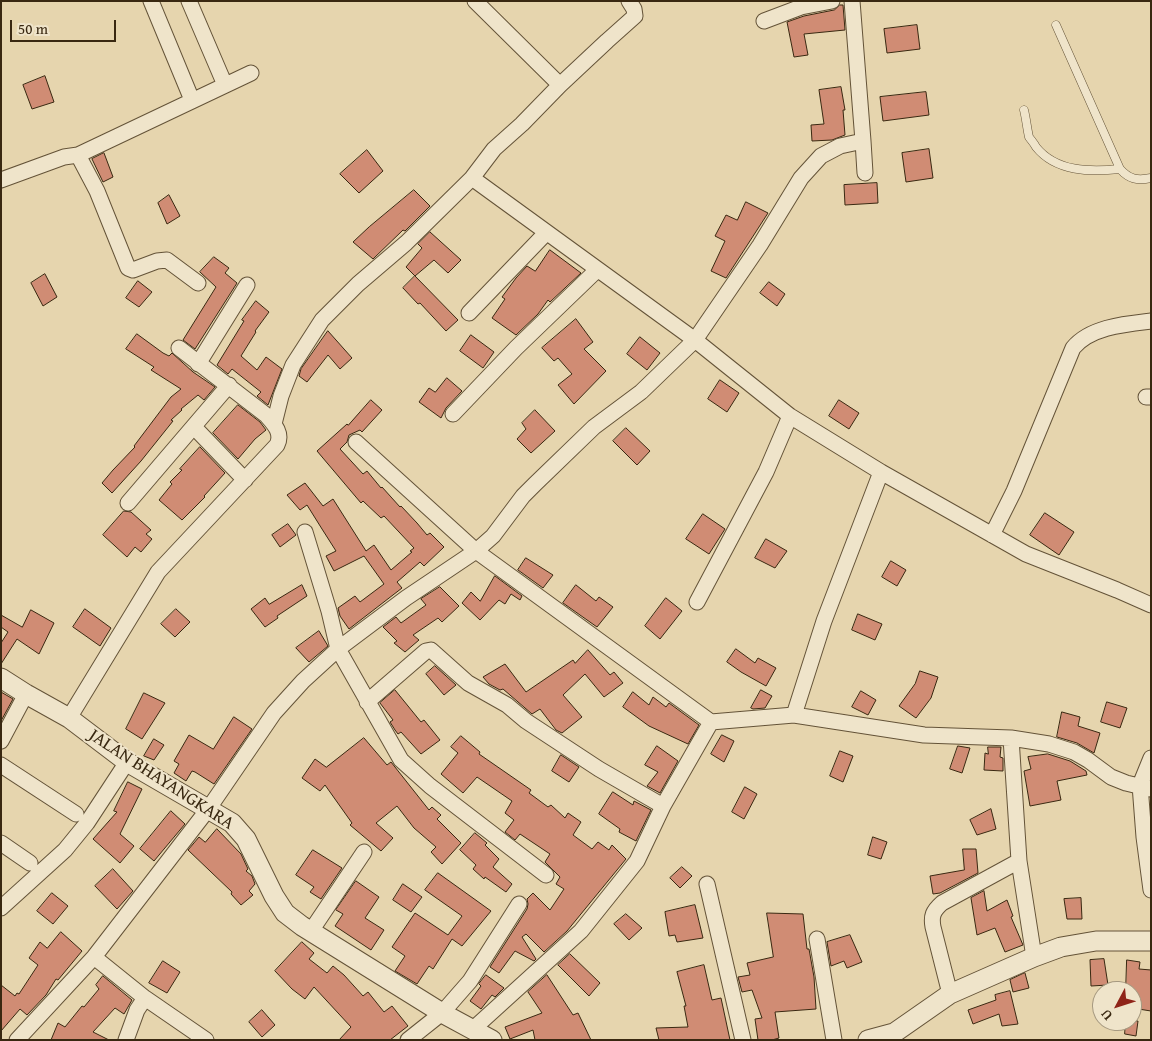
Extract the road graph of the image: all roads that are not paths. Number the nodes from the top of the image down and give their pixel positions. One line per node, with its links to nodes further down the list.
1 (150, 1): 12 (street)
2 (189, 1): 10 (street)
3 (475, 1): 11 (street)
4 (629, 1): 11 (street)
5 (832, 1): 7 (street)
6 (852, 1): 14 (street)
7 (764, 21)
8 (1056, 25): 16 (lane)
9 (252, 73): 10 (street)
10 (225, 85): 12 (street)
11 (560, 85): 18 (street)
12 (192, 100): 15 (street)
13 (1024, 110): 16 (lane)
14 (863, 142): 17 (street); 27 (street)
15 (78, 155): 20 (street); 23 (street)
16 (1120, 169): 19 (lane)
17 (865, 173)
18 (472, 178): 21 (street); 33 (street)
19 (1151, 178)
20 (1, 180)
21 (546, 232): 22 (street); 25 (street)
22 (597, 270): 27 (street); 31 (street)
23 (198, 283)
24 (247, 285): 29 (street)
25 (469, 314)
26 (1151, 322): 40 (street)
27 (695, 340): 32 (street); 41 (street)
28 (178, 348): 29 (street)
29 (198, 364): 30 (street)
30 (229, 385): 33 (street); 34 (street)
31 (453, 414)
32 (790, 416): 36 (street); 42 (street)
33 (274, 424): 37 (street)
34 (194, 427): 37 (street); 38 (street)
35 (356, 442): 41 (street)
36 (881, 472): 40 (street); 48 (street)
37 (245, 480): 49 (street)
38 (128, 503)
39 (305, 532): 44 (street)
40 (992, 535): 43 (street)
41 (476, 551): 44 (street); 50 (street)
42 (697, 602)
43 (1151, 605)
44 (338, 649): 47 (street); 58 (street)
45 (1, 678): 46 (street, JALAN BHAYANGKARA)
46 (26, 694): 49 (street, JALAN BHAYANGKARA); 52 (street)
47 (367, 702): 57 (street); 64 (street)
48 (794, 715): 50 (street); 51 (street)
49 (70, 718): 54 (street, JALAN BHAYANGKARA)
50 (710, 722): 57 (street)
51 (1011, 738): 56 (street); 62 (street)
52 (1, 741)
53 (1151, 758): 56 (street)
54 (128, 762): 58 (street, JALAN BHAYANGKARA); 68 (street)
55 (1, 765): 59 (street)
56 (1145, 787): 66 (street)
57 (663, 806): 77 (street)
58 (209, 808): 69 (street, JALAN BHAYANGKARA); 72 (street)
59 (76, 814)
60 (1, 842): 63 (street)
61 (364, 852): 69 (street)
62 (1019, 862): 73 (street); 74 (street)
63 (30, 863)
64 (546, 875)
65 (707, 884): 83 (street)
66 (1151, 890)
67 (519, 904): 76 (street)
68 (1, 908)
69 (310, 931): 76 (street, JALAN BHAYANGKARA)
70 (817, 939): 84 (street)
71 (1151, 941): 73 (street)
72 (94, 957): 75 (street); 78 (street)
73 (1034, 957): 74 (street)
74 (950, 994): 85 (street)
75 (145, 998): 79 (street); 80 (street)
76 (442, 1013): 77 (street, JALAN BHAYANGKARA); 81 (street)
77 (472, 1030): 82 (street, JALAN BHAYANGKARA)
78 (17, 1040)
79 (126, 1040)
80 (206, 1040)
81 (408, 1040)
82 (492, 1040)
83 (743, 1040)
84 (834, 1040)
85 (868, 1040)

